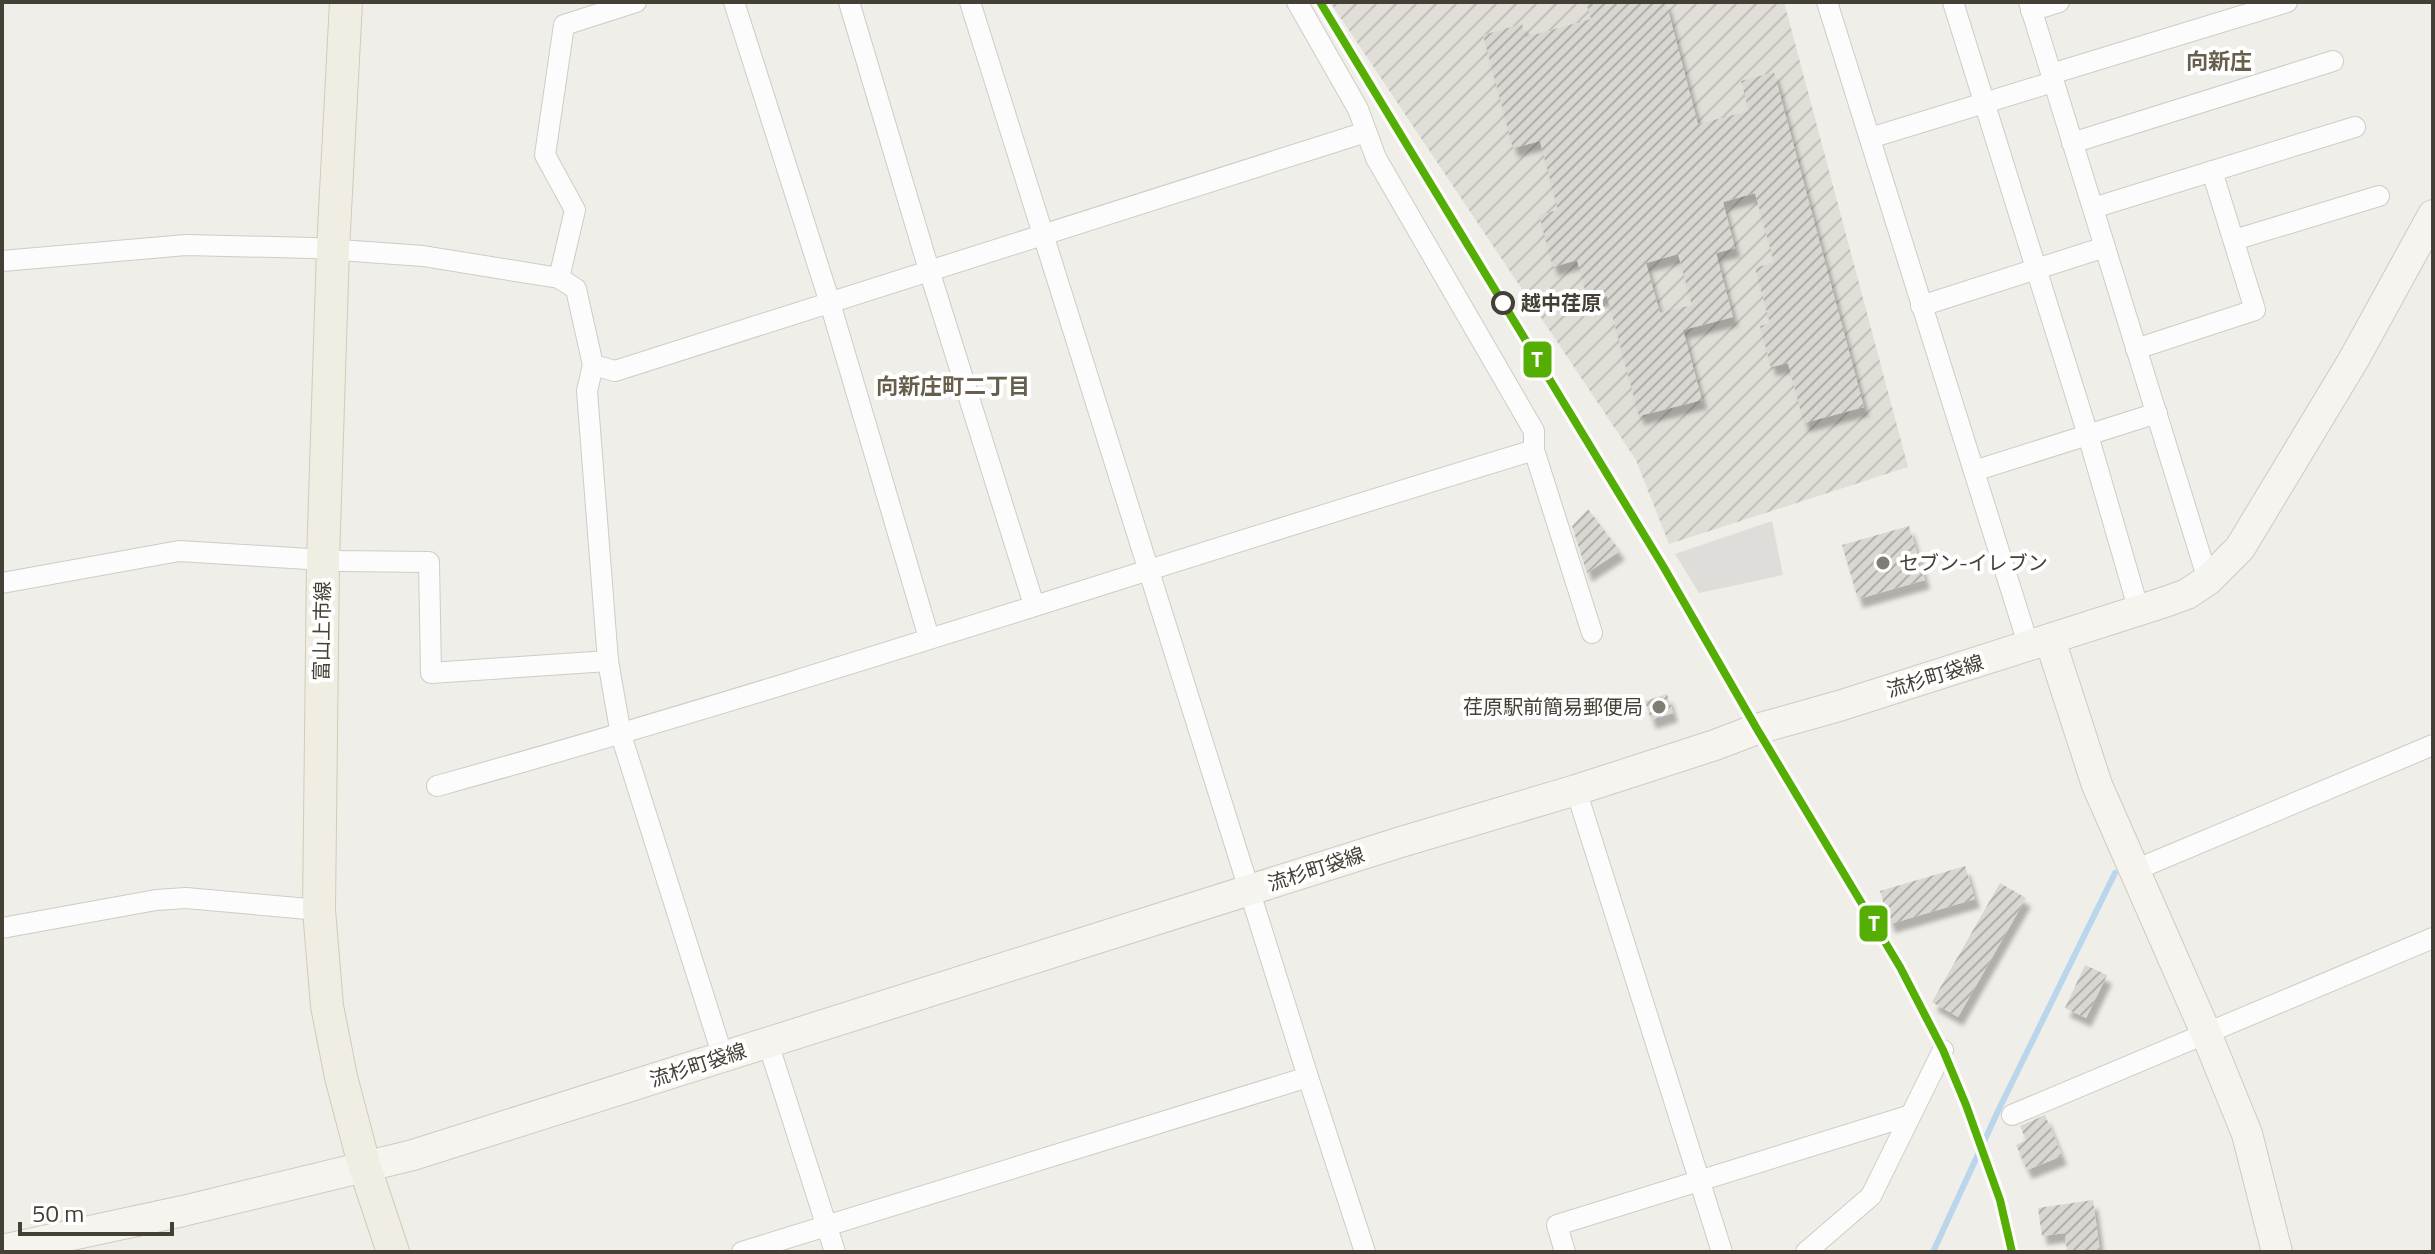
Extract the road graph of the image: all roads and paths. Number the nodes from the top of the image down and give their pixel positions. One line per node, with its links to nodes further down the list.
1 (346, 2): 26 (main road, 富山上市線)
2 (636, 2): 30 (street)
3 (734, 2): 31 (street)
4 (849, 2): 29 (street)
5 (970, 2): 23 (street)
6 (1297, 2): 16 (street)
7 (1827, 2): 17 (street)
8 (1953, 2): 14 (street)
9 (2059, 2): 11 (street)
10 (2287, 2): 13 (street)
11 (2030, 6): 13 (street)
12 (2333, 61): 18 (street)
13 (2052, 78): 14 (street); 18 (street)
14 (1984, 103): 17 (street); 28 (street)
15 (2355, 127): 19 (street)
16 (1366, 132): 23 (street); 37 (street)
17 (1870, 138): 32 (street)
18 (2072, 143): 21 (street)
19 (2212, 171): 21 (street); 24 (street)
20 (2379, 196): 24 (street)
21 (2093, 208): 25 (street)
22 (2433, 215): 41 (main road, 流杉町袋線)
23 (1043, 234): 29 (street); 40 (street)
24 (2234, 240): 33 (street)
25 (2105, 247): 28 (street); 33 (street)
26 (333, 249): 27 (street); 30 (street); 39 (main road, 富山上市線)
27 (2, 261)
28 (2036, 269): 32 (street); 36 (street)
29 (929, 270): 31 (street); 43 (street)
30 (559, 278): 34 (street)
31 (830, 303): 34 (street); 46 (street)
32 (1921, 306): 38 (street)
33 (2136, 349): 35 (street)
34 (593, 365): 48 (street)
35 (2157, 413): 36 (street); 41 (street)
36 (2088, 435): 38 (street); 44 (street)
37 (1534, 450): 40 (street); 45 (street)
38 (1974, 471): 47 (street)
39 (323, 560): 42 (street); 48 (street); 55 (main road, 富山上市線)
40 (1150, 569): 43 (street); 54 (street)
41 (2208, 580): 44 (main road, 流杉町袋線)
42 (2, 583)
43 (1034, 605): 46 (street)
44 (2139, 611): 47 (main road, 流杉町袋線)
45 (1592, 633)
46 (929, 638): 49 (street)
47 (2040, 643): 52 (main road, 流杉町袋線); 53 (main road)
48 (608, 661): 49 (street)
49 (621, 735): 51 (street); 61 (street)
50 (2433, 745): 53 (street)
51 (437, 786)
52 (1576, 790): 54 (main road, 流杉町袋線); 66 (street)
53 (2135, 870): 58 (main road)
54 (1250, 890): 59 (main road, 流杉町袋線); 62 (street)
55 (319, 910): 56 (street); 65 (main road, 富山上市線)
56 (2, 928)
57 (2433, 938): 58 (street)
58 (2206, 1033): 64 (street); 76 (main road)
59 (768, 1043): 61 (main road, 流杉町袋線); 67 (street)
60 (1943, 1050): 63 (street)
61 (723, 1057): 65 (main road, 流杉町袋線)
62 (1308, 1077): 67 (street); 72 (street)
63 (1911, 1115): 66 (street); 75 (street)
64 (2012, 1115)
65 (365, 1168): 68 (main road, 流杉町袋線); 69 (main road, 富山上市線)
66 (1701, 1181): 73 (street); 74 (street)
67 (827, 1225): 70 (street); 71 (street)
68 (2, 1250)
69 (393, 1252)
70 (742, 1252)
71 (835, 1252)
72 (1365, 1252)
73 (1565, 1252)
74 (1722, 1252)
75 (1806, 1252)
76 (2277, 1252)

